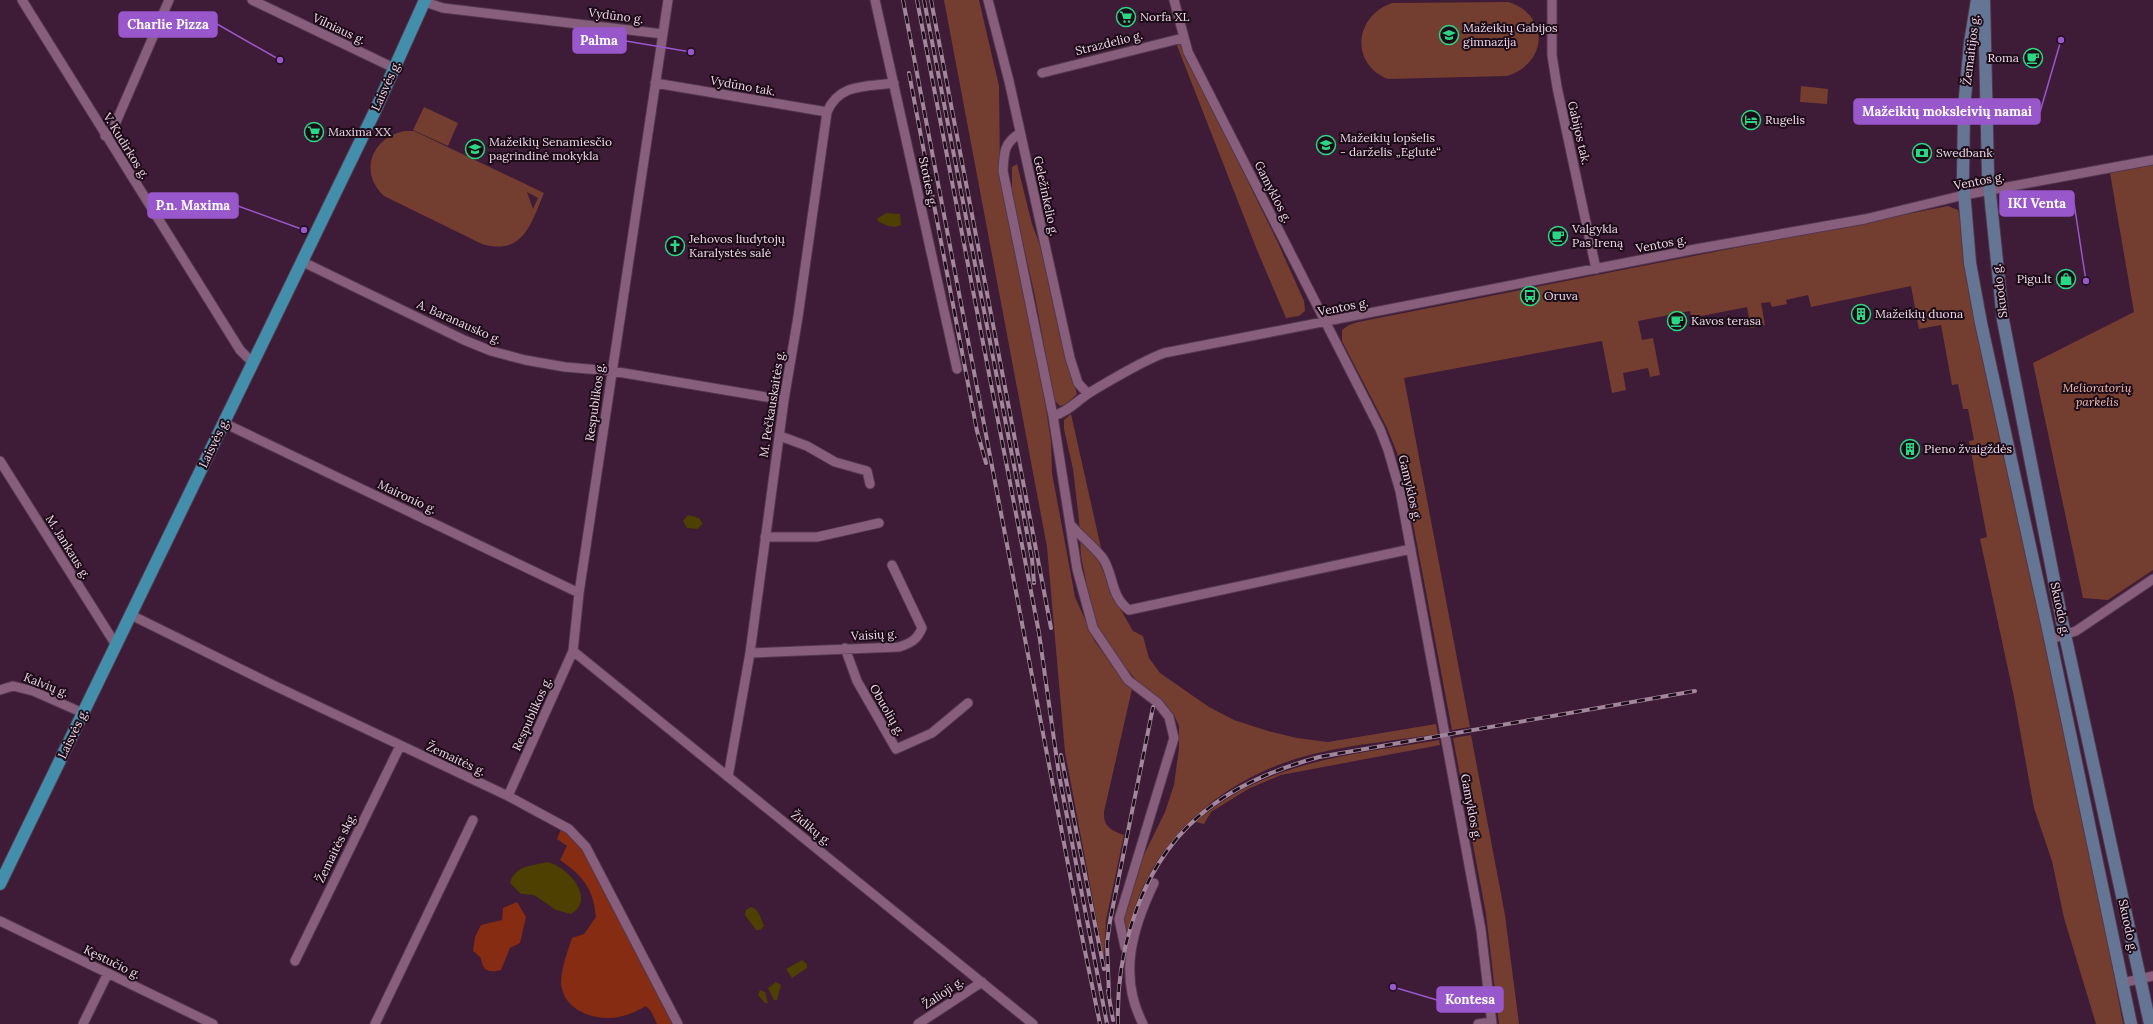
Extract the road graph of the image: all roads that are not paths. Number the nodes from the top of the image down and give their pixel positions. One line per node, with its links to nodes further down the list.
1 (22, 0): 20 (street, V. Kudirkos g.)
2 (169, 0): 20 (street)
3 (252, 0): 14 (street, Vilniaus g.)
4 (668, 0): 12 (street, Respublikos g.)
5 (875, 0): 17 (street, Stoties g.)
6 (988, 0): 19 (street, Geležinkelio g.)
7 (1174, 0): 13 (street, Gamyklos g.)
8 (1552, 0): 25 (street, Gabijos tak.)
9 (1977, 0): 23 (main road, Žemaitijos g.)
10 (1984, 0): 22 (main road, Žemaitijos g.)
11 (425, 1): 12 (street, Vydūno g.); 14 (main road, Laisvės g.)
12 (663, 34): 16 (street, Respublikos g.)
13 (1183, 38): 15 (street, Strazdelio g.); 26 (street, Gamyklos g.)
14 (394, 68): 24 (main road, Laisvės g.)
15 (1042, 73)
16 (655, 83): 18 (street, Vydūno tak.); 29 (street, Respublikos g.)
17 (894, 83): 18 (street, M. Pečkauskaitės g.); 28 (street, Stoties g.)
18 (827, 112): 31 (street, M. Pečkauskaitės g.)
19 (1020, 133): 30 (street, Geležinkelio g.); 32 (street)
20 (106, 136): 27 (street, V. Kudirkos g.)
21 (2153, 160): 22 (street, Ventos g.)
22 (1990, 190): 23 (street, Ventos g.); 45 (main road, Skuodo g.)
23 (1964, 195): 25 (street, Ventos g.); 46 (main road, Skuodo g.)
24 (301, 261): 27 (main road, Laisvės g.); 29 (street, A. Baranausko g.)
25 (1596, 269): 26 (street, Ventos g.)
26 (1327, 322): 30 (street, Ventos g.); 40 (street, Gamyklos g.)
27 (253, 364): 33 (main road, Laisvės g.)
28 (957, 369)
29 (612, 371): 31 (street, A. Baranausko g.); 43 (street, Respublikos g.)
30 (1088, 394): 32 (street, Ventos g.)
31 (784, 400): 34 (street, M. Pečkauskaitės g.)
32 (1053, 416): 38 (street)
33 (224, 423): 43 (street, Maironio g.); 44 (main road, Laisvės g.)
34 (780, 436): 36 (street); 39 (street, M. Pečkauskaitės g.)
35 (0, 461): 47 (street, M. Jankaus g.)
36 (870, 484)
37 (878, 523): 39 (street)
38 (1071, 525): 40 (street); 61 (street)
39 (765, 537): 50 (street, M. Pečkauskaitės g.)
40 (1411, 549): 68 (street, Gamyklos g.)
41 (892, 564): 48 (street, Vaisių g.)
42 (2153, 579): 45 (street)
43 (579, 593): 49 (street, Respublikos g.)
44 (131, 615): 47 (main road, Laisvės g.); 54 (street, Žemaitės g.)
45 (2065, 635): 46 (street); 65 (main road, Skuodo g.)
46 (2050, 639): 67 (main road, Skuodo g.)
47 (116, 645): 53 (main road, Laisvės g.)
48 (845, 648): 50 (street, Vaisių g.); 52 (street, Obuolių g.)
49 (573, 651): 55 (street, Židikų g.); 56 (street, Respublikos g.)
50 (750, 653): 55 (street, M. Pečkauskaitės g.)
51 (0, 690): 53 (street, Kalvių g.)
52 (968, 703)
53 (83, 713): 59 (main road, Laisvės g.)
54 (400, 746): 56 (street, Žemaitės g.); 62 (street, Žemaitės skg.)
55 (728, 777): 66 (street, Židikų g.)
56 (508, 796): 72 (street, Žemaitės g.)
57 (473, 820): 71 (street)
58 (1154, 883): 61 (street)
59 (0, 884)
60 (0, 921): 63 (street, Kęstučio g.)
61 (1130, 948): 75 (street)
62 (295, 961)
63 (108, 973): 69 (street); 70 (street, Kęstučio g.)
64 (2153, 976): 65 (street)
65 (2140, 979): 67 (street); 78 (main road, Skuodo g.)
66 (982, 982): 73 (street, Žalioji g.); 74 (street, Židikų g.)
67 (2122, 983): 77 (main road, Skuodo g.)
68 (1492, 1023): 76 (street)
69 (83, 1024)
70 (213, 1024)
71 (375, 1024)
72 (678, 1024)
73 (918, 1024)
74 (1033, 1024)
75 (1144, 1024)
76 (1478, 1024)
77 (2131, 1024)
78 (2150, 1024)

